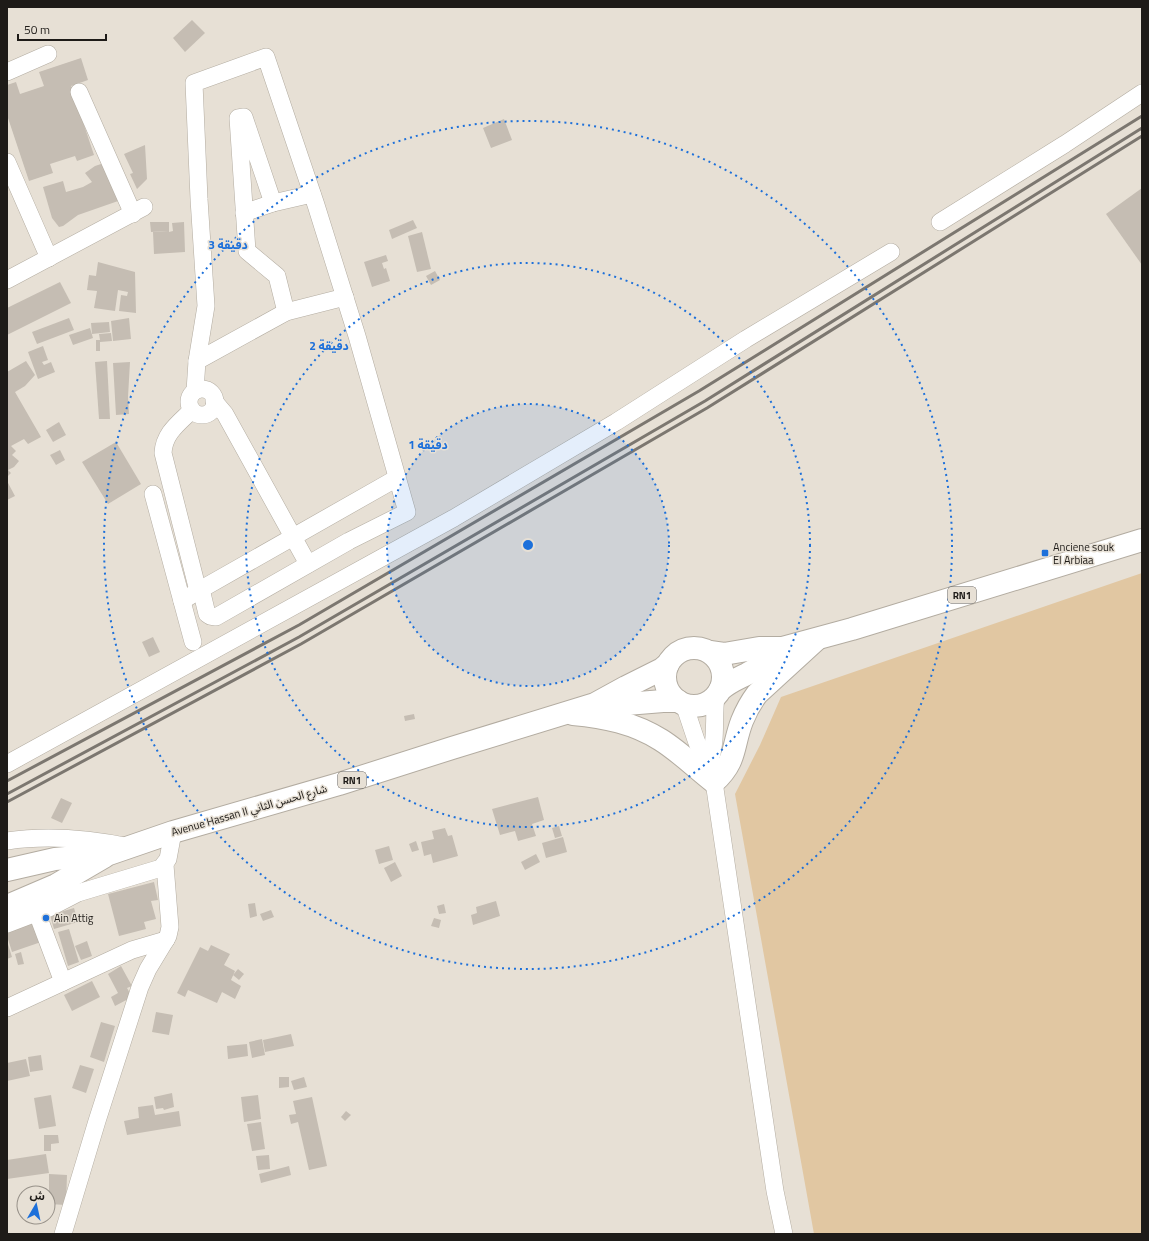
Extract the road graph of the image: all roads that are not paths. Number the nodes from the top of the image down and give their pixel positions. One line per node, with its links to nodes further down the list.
1 (48, 54): 2 (street)
2 (7, 72)
3 (79, 92): 11 (street)
4 (1142, 93): 9 (street)
5 (7, 162): 11 (street)
6 (312, 194): 7 (street); 13 (street); 15 (street)
7 (273, 203): 8 (street); 8 (street)
8 (244, 213): 14 (street)
9 (940, 222)
10 (891, 252): 35 (street)
11 (49, 258): 12 (street)
12 (7, 280)
13 (345, 296): 14 (street); 19 (street)
14 (286, 312): 15 (street)
15 (197, 361): 16 (street)
16 (195, 391): 17 (street); 18 (street)
17 (214, 401): 18 (street); 21 (street)
18 (192, 410): 24 (street)
19 (397, 478): 21 (street); 23 (street)
20 (153, 494): 25 (street)
21 (293, 537): 23 (street); 24 (street)
22 (1142, 540): 26 (main road, RN1)
23 (308, 564): 24 (street)
24 (199, 590): 25 (street)
25 (182, 601): 27 (street)
26 (818, 638): 28 (main road, RN1); 36 (main road)
27 (193, 642)
28 (782, 648): 29 (main road, RN1); 31 (main road, RN1)
29 (710, 652): 30 (main road); 31 (main road)
30 (668, 664): 32 (main road); 33 (main road, Avenue Hassan II شارع الحسن الثاني / RN1)
31 (718, 693): 32 (main road); 36 (street)
32 (681, 702): 33 (main road, Avenue Hassan II شارع الحسن الثاني / RN1); 36 (street)
33 (595, 704): 34 (main road, Avenue Hassan II شارع الحسن الثاني / RN1)
34 (565, 713): 36 (main road); 37 (main road, Avenue Hassan II شارع الحسن الثاني / RN1)
35 (7, 764)
36 (712, 772): 50 (street)
37 (173, 832): 39 (main road, Avenue Hassan II شارع الحسن الثاني / RN1); 41 (street)
38 (7, 841): 39 (street)
39 (130, 847): 40 (main road, Avenue Hassan II شارع الحسن الثاني / RN1)
40 (108, 854): 42 (main road, Avenue Hassan II شارع الحسن الثاني / RN1); 43 (main road, Avenue Hassan II شارع الحسن الثاني / RN1)
41 (165, 865): 43 (street); 46 (street)
42 (14, 868): 43 (main road)
43 (33, 905): 44 (main road, Avenue Hassan II شارع الحسن الثاني / RN1); 45 (street); 47 (street)
44 (7, 906)
45 (7, 924)
46 (166, 940): 47 (street); 49 (street)
47 (63, 982): 48 (street)
48 (7, 1008)
49 (64, 1234)
50 (784, 1234)

